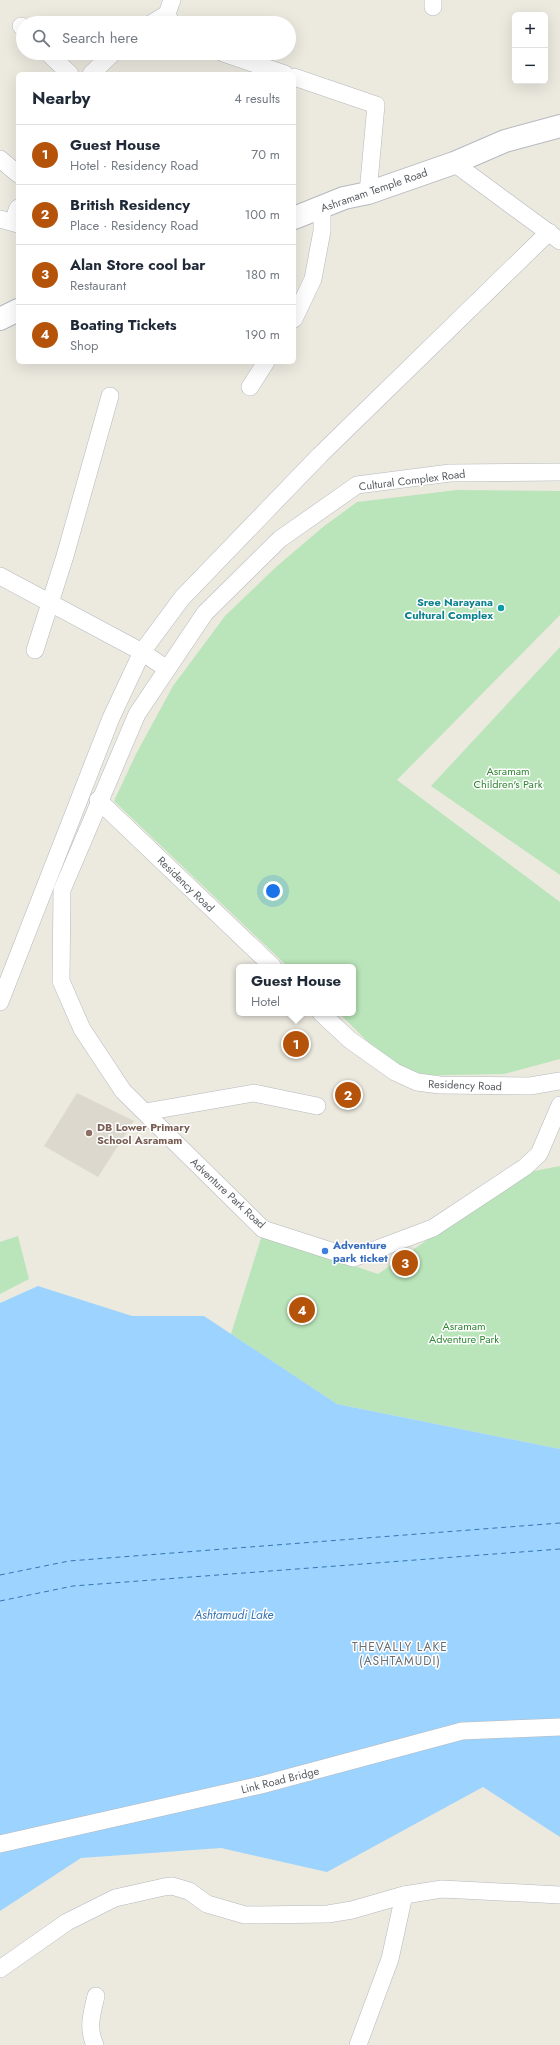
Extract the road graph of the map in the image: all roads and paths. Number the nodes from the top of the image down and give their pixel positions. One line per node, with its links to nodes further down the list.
1 (55, 60): 4 (street)
2 (106, 60): 5 (street)
3 (244, 60): 6 (street)
4 (68, 72)
5 (93, 72)
6 (279, 72)
7 (296, 78): 12 (street)
8 (560, 126): 10 (street, Ashramam Temple Road)
9 (0, 159): 11 (street)
10 (454, 163): 12 (street, Ashramam Temple Road); 17 (street)
11 (16, 172)
12 (368, 193): 13 (street, Ashramam Temple Road)
13 (322, 207): 14 (street, Ashramam Temple Road); 19 (street)
14 (296, 217)
15 (0, 219): 16 (street)
16 (16, 223)
17 (554, 236): 28 (street)
18 (16, 311): 20 (street)
19 (296, 315)
20 (0, 319)
21 (265, 364): 22 (street)
22 (250, 387)
23 (110, 396): 26 (street)
24 (560, 472): 29 (street, Cultural Complex Road)
25 (0, 576): 26 (street)
26 (50, 603): 27 (street); 28 (street)
27 (34, 650)
28 (142, 652): 29 (street); 32 (street)
29 (167, 669): 30 (street, Adventure Park Road)
30 (98, 800): 31 (street, Residency Road); 37 (street, Adventure Park Road)
31 (270, 964)
32 (0, 1002)
33 (324, 1016): 34 (street, Residency Road)
34 (560, 1081)
35 (560, 1105): 37 (street, Adventure Park Road)
36 (317, 1106): 37 (street)
37 (145, 1112)
38 (560, 1727): 39 (street, Link Road Bridge)
39 (0, 1844)
40 (404, 1895): 41 (street); 42 (street); 45 (street)
41 (560, 1895)
42 (0, 1969)
43 (96, 1996): 44 (street)
44 (95, 2045)
45 (358, 2045)

